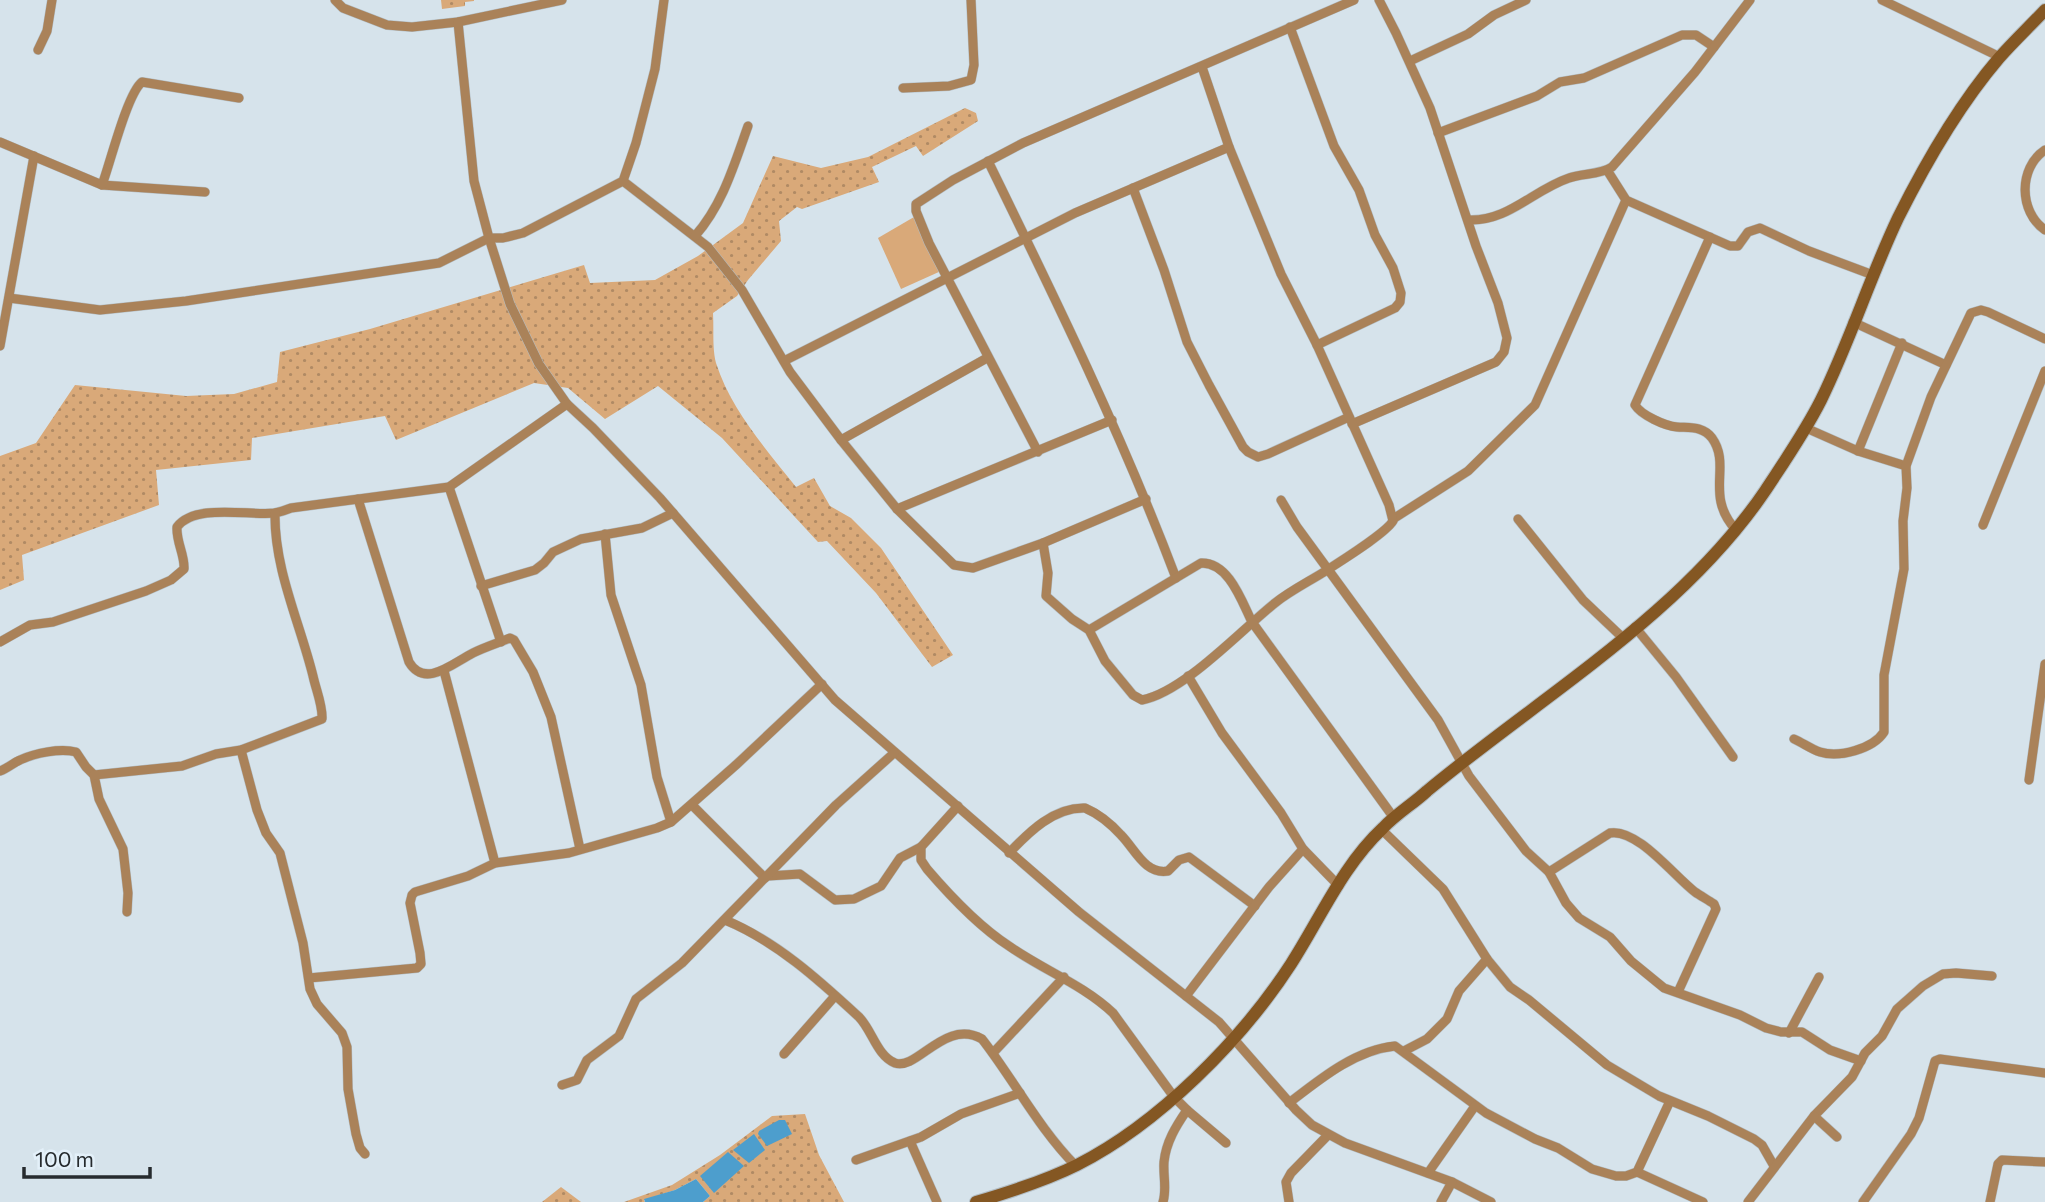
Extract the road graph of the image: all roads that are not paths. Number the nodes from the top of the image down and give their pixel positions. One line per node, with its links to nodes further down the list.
1 (52, 0): 15 (street)
2 (335, 0): 12 (street)
3 (562, 0): 12 (street)
4 (664, 0): 29 (street)
5 (971, 0): 19 (street)
6 (1354, 0): 13 (street)
7 (1379, 0): 17 (street)
8 (1526, 0): 17 (street)
9 (1750, 0): 14 (street)
10 (1882, 0): 16 (street)
11 (2045, 10): 16 (street)
12 (458, 22): 39 (street)
13 (1290, 27): 18 (street); 46 (street)
14 (1714, 47): 22 (street); 28 (street)
15 (38, 50)
16 (2000, 57): 40 (street)
17 (1410, 61): 22 (street)
18 (1202, 68): 24 (street); 27 (street)
19 (903, 88)
20 (239, 98): 30 (street)
21 (748, 126): 36 (street)
22 (1438, 133): 34 (street)
23 (0, 142): 26 (street)
24 (1229, 147): 31 (street); 46 (street)
25 (2045, 150): 35 (street)
26 (34, 156): 30 (street); 42 (street)
27 (988, 161): 37 (street); 41 (street)
28 (1607, 170): 33 (street); 34 (street)
29 (623, 181): 36 (street); 39 (street)
30 (102, 185): 32 (street)
31 (1133, 188): 37 (street); 54 (street)
32 (205, 192)
33 (1626, 200): 38 (street); 67 (street)
34 (1468, 220): 54 (street)
35 (2045, 230)
36 (695, 236): 49 (street)
37 (1025, 237): 41 (street); 53 (street)
38 (1710, 237): 40 (street); 70 (street)
39 (489, 238): 42 (street); 52 (street)
40 (1873, 275): 43 (street)
41 (948, 277): 48 (street); 49 (street)
42 (9, 298): 47 (street)
43 (1853, 322): 45 (street); 55 (street)
44 (2045, 339): 50 (street)
45 (1902, 343): 50 (street); 57 (street)
46 (1317, 345): 54 (street)
47 (0, 346)
48 (987, 358): 56 (street); 58 (street)
49 (784, 361): 56 (street)
50 (1947, 365): 59 (street)
51 (2045, 371): 69 (street)
52 (567, 404): 60 (street); 66 (street)
53 (1112, 420): 58 (street); 62 (street)
54 (1351, 420): 67 (street)
55 (1806, 428): 57 (street); 70 (street)
56 (841, 440): 64 (street)
57 (1858, 451): 59 (street)
58 (1038, 452): 64 (street)
59 (1906, 466): 86 (street)
60 (449, 487): 61 (street); 75 (street)
61 (358, 499): 65 (street); 83 (street)
62 (1146, 499): 72 (street); 74 (street)
63 (1281, 500): 73 (street)
64 (897, 509): 72 (street)
65 (275, 513): 80 (street); 87 (street)
66 (673, 513): 71 (street); 85 (street)
67 (1393, 519): 73 (street)
68 (1518, 519): 79 (street)
69 (1983, 526)
70 (1736, 530): 77 (street)
71 (605, 534): 75 (street); 97 (street)
72 (1043, 543): 78 (street)
73 (1329, 569): 76 (street); 90 (street)
74 (1176, 578): 76 (street); 78 (street)
75 (481, 586): 81 (street)
76 (1252, 622): 84 (street); 96 (street)
77 (1635, 627): 79 (street); 89 (street)
78 (1089, 630): 84 (street)
79 (1623, 638): 90 (street)
80 (0, 642)
81 (501, 642): 83 (street); 100 (street)
82 (2045, 664): 93 (street)
83 (444, 671): 103 (street)
84 (1188, 676): 101 (street)
85 (822, 684): 88 (street); 94 (street)
86 (1794, 739)
87 (241, 750): 92 (street); 114 (street)
88 (894, 753): 95 (street); 105 (street)
89 (1733, 757)
90 (1462, 762): 96 (street); 104 (street)
91 (0, 771): 92 (street)
92 (94, 775): 108 (street)
93 (2029, 780)
94 (692, 805): 97 (street); 105 (street)
95 (958, 806): 99 (street); 102 (street)
96 (1394, 818): 98 (street)
97 (671, 822): 100 (street)
98 (1381, 829): 106 (street); 110 (street)
99 (921, 847): 105 (street); 112 (street)
100 (580, 849): 103 (street)
101 (1303, 849): 106 (street); 107 (street)
102 (1009, 853): 107 (street); 117 (street)
103 (495, 863): 114 (street)
104 (1549, 872): 115 (street); 115 (street)
105 (767, 877): 109 (street)
106 (1339, 886): 119 (street)
107 (1255, 906): 117 (street)
108 (127, 912)
109 (725, 920): 116 (street); 125 (street)
110 (1488, 959): 120 (street); 128 (street)
111 (1992, 976): 123 (street)
112 (1064, 977): 121 (street); 127 (street)
113 (1819, 977): 118 (street)
114 (309, 978): 137 (street)
115 (1678, 992): 118 (street)
116 (835, 996): 121 (street); 122 (street)
117 (1186, 996): 119 (street)
118 (1789, 1033): 123 (street)
119 (1235, 1037): 127 (street); 129 (street)
120 (1404, 1051): 129 (street); 130 (street)
121 (993, 1053): 126 (street)
122 (784, 1054)
123 (1861, 1061): 132 (street)
124 (2045, 1073): 153 (street)
125 (562, 1085)
126 (1020, 1093): 135 (street); 140 (street)
127 (1174, 1097): 131 (street); 140 (street)
128 (1670, 1101): 141 (street); 142 (street)
129 (1289, 1102): 133 (street)
130 (1475, 1106): 142 (street); 143 (street)
131 (1187, 1110): 136 (street); 147 (street)
132 (1814, 1116): 134 (street); 141 (street)
133 (1328, 1135): 143 (street); 148 (street)
134 (1838, 1137)
135 (910, 1140): 138 (street); 145 (street)
136 (1226, 1143)
137 (366, 1154)
138 (856, 1160)
139 (2045, 1162): 154 (street)
140 (1076, 1166): 146 (street)
141 (1774, 1166): 152 (street)
142 (1637, 1172): 151 (street)
143 (1428, 1173): 144 (street)
144 (1452, 1182): 149 (street); 150 (street)
145 (937, 1202)
146 (976, 1202)
147 (1163, 1202)
148 (1289, 1202)
149 (1441, 1202)
150 (1491, 1202)
151 (1703, 1202)
152 (1748, 1202)
153 (1863, 1202)
154 (1990, 1202)

